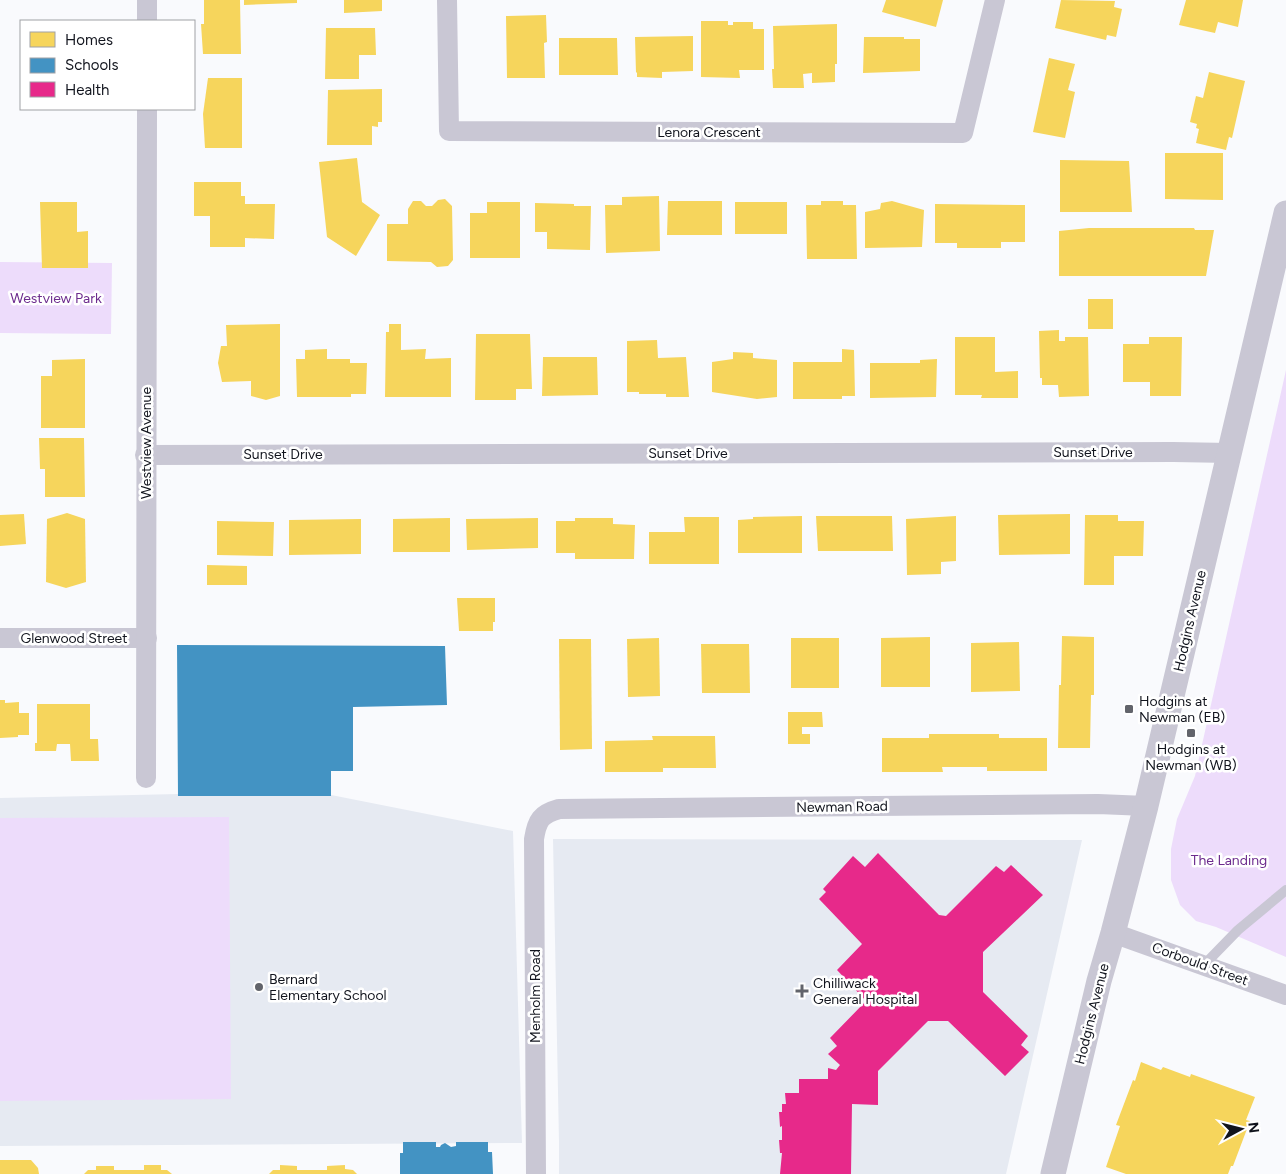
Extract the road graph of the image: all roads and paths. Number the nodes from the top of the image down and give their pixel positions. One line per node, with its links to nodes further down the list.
1 (148, 0): 4 (street)
2 (447, 0): 3 (street, Lenora Crescent)
3 (995, 0)
4 (147, 20)
5 (147, 110): 8 (street, Westview Avenue)
6 (1286, 213): 7 (street, Hodgins Avenue)
7 (1230, 453): 8 (street, Sunset Drive); 12 (street, Hodgins Avenue)
8 (145, 455): 10 (street, Westview Avenue)
9 (0, 638): 10 (street, Glenwood Street)
10 (147, 638): 11 (street, Westview Avenue)
11 (146, 778)
12 (1146, 806): 13 (street, Newman Road); 15 (street, Hodgins Avenue)
13 (540, 819): 18 (street, Menholm Road)
14 (1286, 890): 16 (lane)
15 (1113, 933): 16 (street, Corbould Street); 19 (street, Hodgins Avenue)
16 (1204, 966): 17 (street, Corbould Street)
17 (1286, 995)
18 (536, 1174)
19 (1053, 1174)

